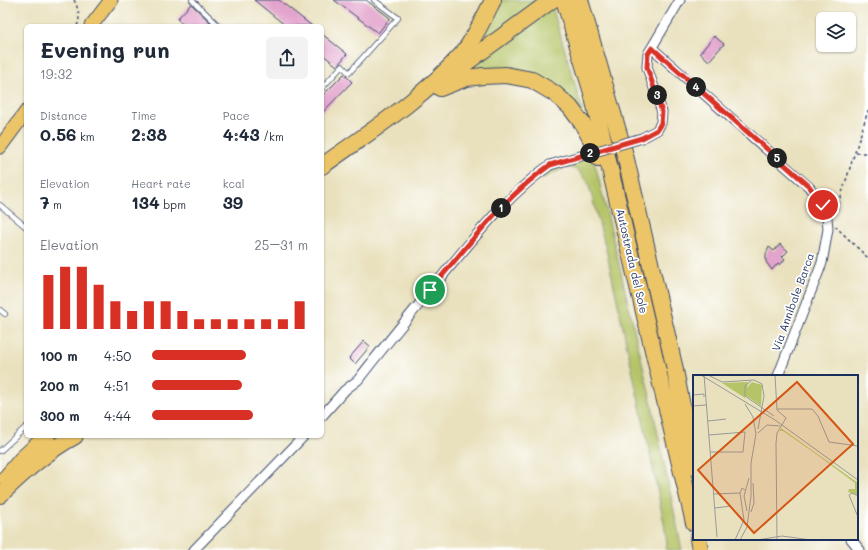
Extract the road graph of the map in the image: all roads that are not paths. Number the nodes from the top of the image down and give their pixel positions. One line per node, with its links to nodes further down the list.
1 (111, 0): 10 (main road)
2 (192, 0): 11 (lane)
3 (374, 0): 14 (lane)
4 (493, 0): 16 (highway)
5 (552, 0): 13 (highway)
6 (564, 0): 24 (highway, Autostrada del Sole)
7 (580, 0): 19 (highway, Autostrada del Sole)
8 (591, 0): 19 (highway)
9 (680, 0): 12 (street)
10 (93, 24)
11 (217, 24)
12 (652, 48): 27 (street, Via Annibale Barca); 28 (street, bridge)
13 (458, 69): 15 (highway); 16 (highway)
14 (324, 86)
15 (440, 88): 21 (highway); 24 (highway)
16 (415, 98): 20 (highway)
17 (24, 115): 18 (main road)
18 (0, 147)
19 (625, 156): 34 (highway, Autostrada del Sole)
20 (324, 165)
21 (324, 176)
22 (0, 205): 23 (lane)
23 (24, 225)
24 (624, 227): 37 (highway, Autostrada del Sole)
25 (0, 310): 26 (lane)
26 (5, 314)
27 (778, 375)
28 (324, 414)
29 (24, 429): 33 (lane)
30 (43, 438): 35 (highway)
31 (71, 438): 36 (highway)
32 (302, 438): 41 (street)
33 (0, 451)
34 (693, 462)
35 (0, 484)
36 (0, 495)
37 (693, 519)
38 (698, 540): 42 (highway)
39 (708, 540): 43 (highway)
40 (852, 540): 44 (street)
41 (194, 550)
42 (700, 550)
43 (711, 550)
44 (860, 550)

